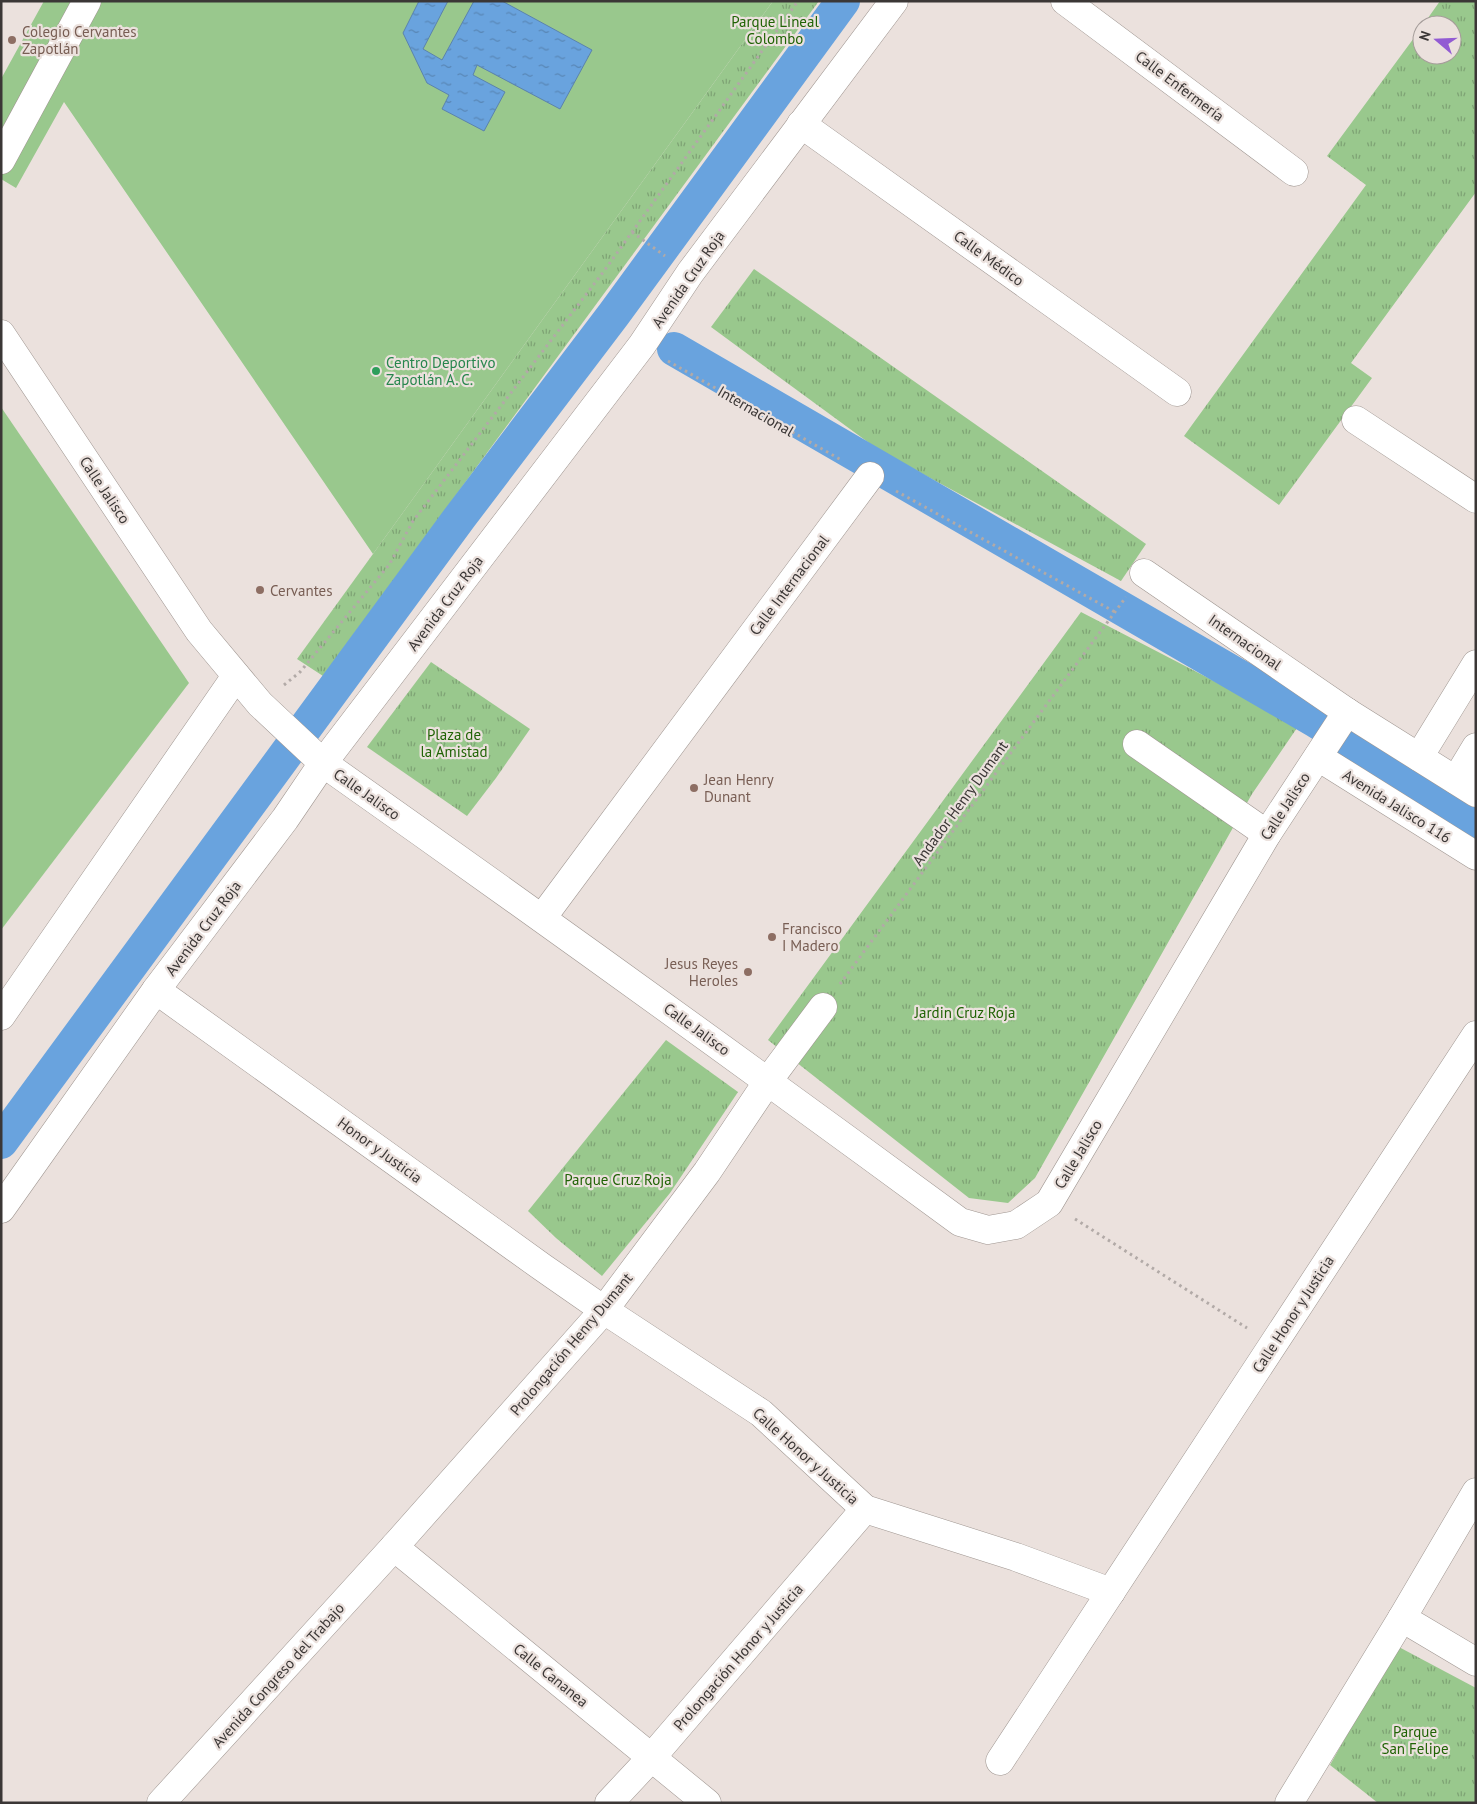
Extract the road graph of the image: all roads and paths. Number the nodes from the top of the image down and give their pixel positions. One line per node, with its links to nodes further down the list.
1 (87, 1): 6 (street)
2 (798, 1): 8 (path)
3 (894, 1): 5 (street, Avenida Cruz Roja)
4 (1065, 1): 7 (street, Calle Enfermería)
5 (801, 124): 11 (street, Avenida Cruz Roja); 12 (street, Calle Médico)
6 (1, 160)
7 (1294, 172)
8 (633, 233): 9 (path); 19 (path)
9 (673, 261)
10 (1, 334): 18 (street, Calle Jalisco)
11 (642, 346): 14 (path, Internacional); 24 (street, Avenida Cruz Roja)
12 (1177, 392)
13 (1356, 420): 15 (street)
14 (870, 476): 28 (street, Calle Internacional); 30 (path, Andador Henry Dumant)
15 (1476, 499)
16 (1144, 572): 20 (street, Internacional)
17 (1476, 664): 23 (street)
18 (236, 676): 19 (street, Calle Jalisco); 31 (street)
19 (260, 704): 24 (street, Calle Jalisco)
20 (1333, 733): 23 (street); 26 (street, Calle Jalisco); 27 (street, Avenida Jalisco 116)
21 (1138, 744): 26 (street)
22 (1476, 747): 25 (street)
23 (1419, 757): 25 (street)
24 (322, 763): 28 (street, Calle Jalisco); 29 (street, Avenida Cruz Roja)
25 (1466, 786)
26 (1267, 834): 34 (street, Calle Jalisco)
27 (1476, 856)
28 (542, 918): 33 (street, Calle Jalisco)
29 (156, 990): 35 (street, Avenida Cruz Roja); 36 (street, Honor y Justicia)
30 (823, 1007): 33 (street, Prolongación Henry Dumant)
31 (1, 1016)
32 (1476, 1036): 37 (street, Calle Honor y Justicia)
33 (768, 1081): 34 (street, Calle Jalisco); 36 (street, Prolongación Henry Dumant)
34 (1048, 1203): 37 (path)
35 (1, 1209)
36 (604, 1310): 39 (street, Calle Honor y Justicia); 40 (street, Prolongación Henry Dumant)
37 (1273, 1344): 41 (street, Calle Honor y Justicia)
38 (1476, 1492): 42 (street)
39 (865, 1509): 41 (street, Calle Honor y Justicia); 44 (street, Prolongación Honor y Justicia)
40 (394, 1547): 44 (street, Calle Cananea); 47 (street, Avenida Congreso del Trabajo)
41 (1111, 1592): 45 (street, Calle Honor y Justicia)
42 (1402, 1618): 43 (street); 46 (street)
43 (1476, 1662)
44 (651, 1758): 48 (street, Prolongación Honor y Justicia); 49 (street, Calle Cananea)
45 (1000, 1760)
46 (1300, 1798)
47 (162, 1803)
48 (609, 1803)
49 (707, 1803)

